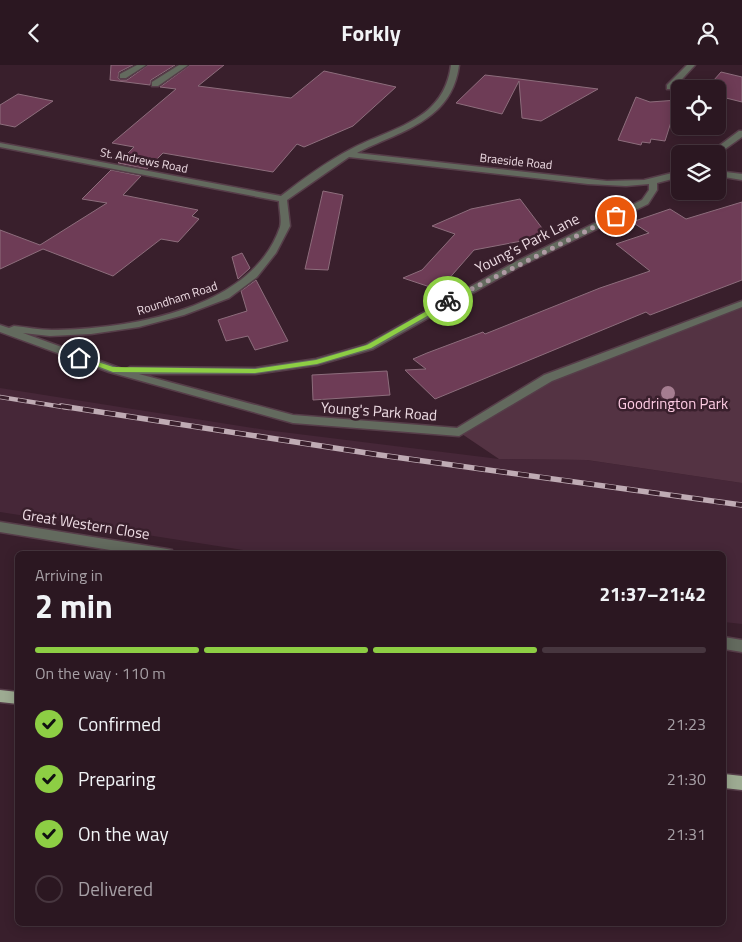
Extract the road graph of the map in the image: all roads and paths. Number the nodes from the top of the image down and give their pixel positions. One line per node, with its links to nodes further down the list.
1 (142, 65): 5 (street)
2 (184, 65): 6 (street)
3 (455, 65): 11 (street)
4 (691, 65): 7 (street)
5 (123, 76)
6 (155, 84)
7 (670, 87)
8 (742, 133): 10 (street)
9 (0, 145): 16 (street, St. Andrews Road)
10 (725, 145)
11 (348, 154): 15 (street, Braeside Road); 16 (street)
12 (726, 175): 14 (street)
13 (671, 176): 15 (street, Braeside Road)
14 (742, 177)
15 (653, 181): 19 (street, Young's Park Lane)
16 (283, 199): 18 (street, Roundham Road)
17 (742, 304): 19 (street, Young's Park Road)
18 (0, 328): 19 (street, Young's Park Road)
19 (113, 370)
20 (0, 527): 21 (street, Great Western Close)
21 (148, 551)
22 (726, 643): 23 (street)
23 (742, 646)
24 (0, 696): 25 (main road)
25 (15, 698)
26 (726, 781): 27 (main road)
27 (742, 783)

